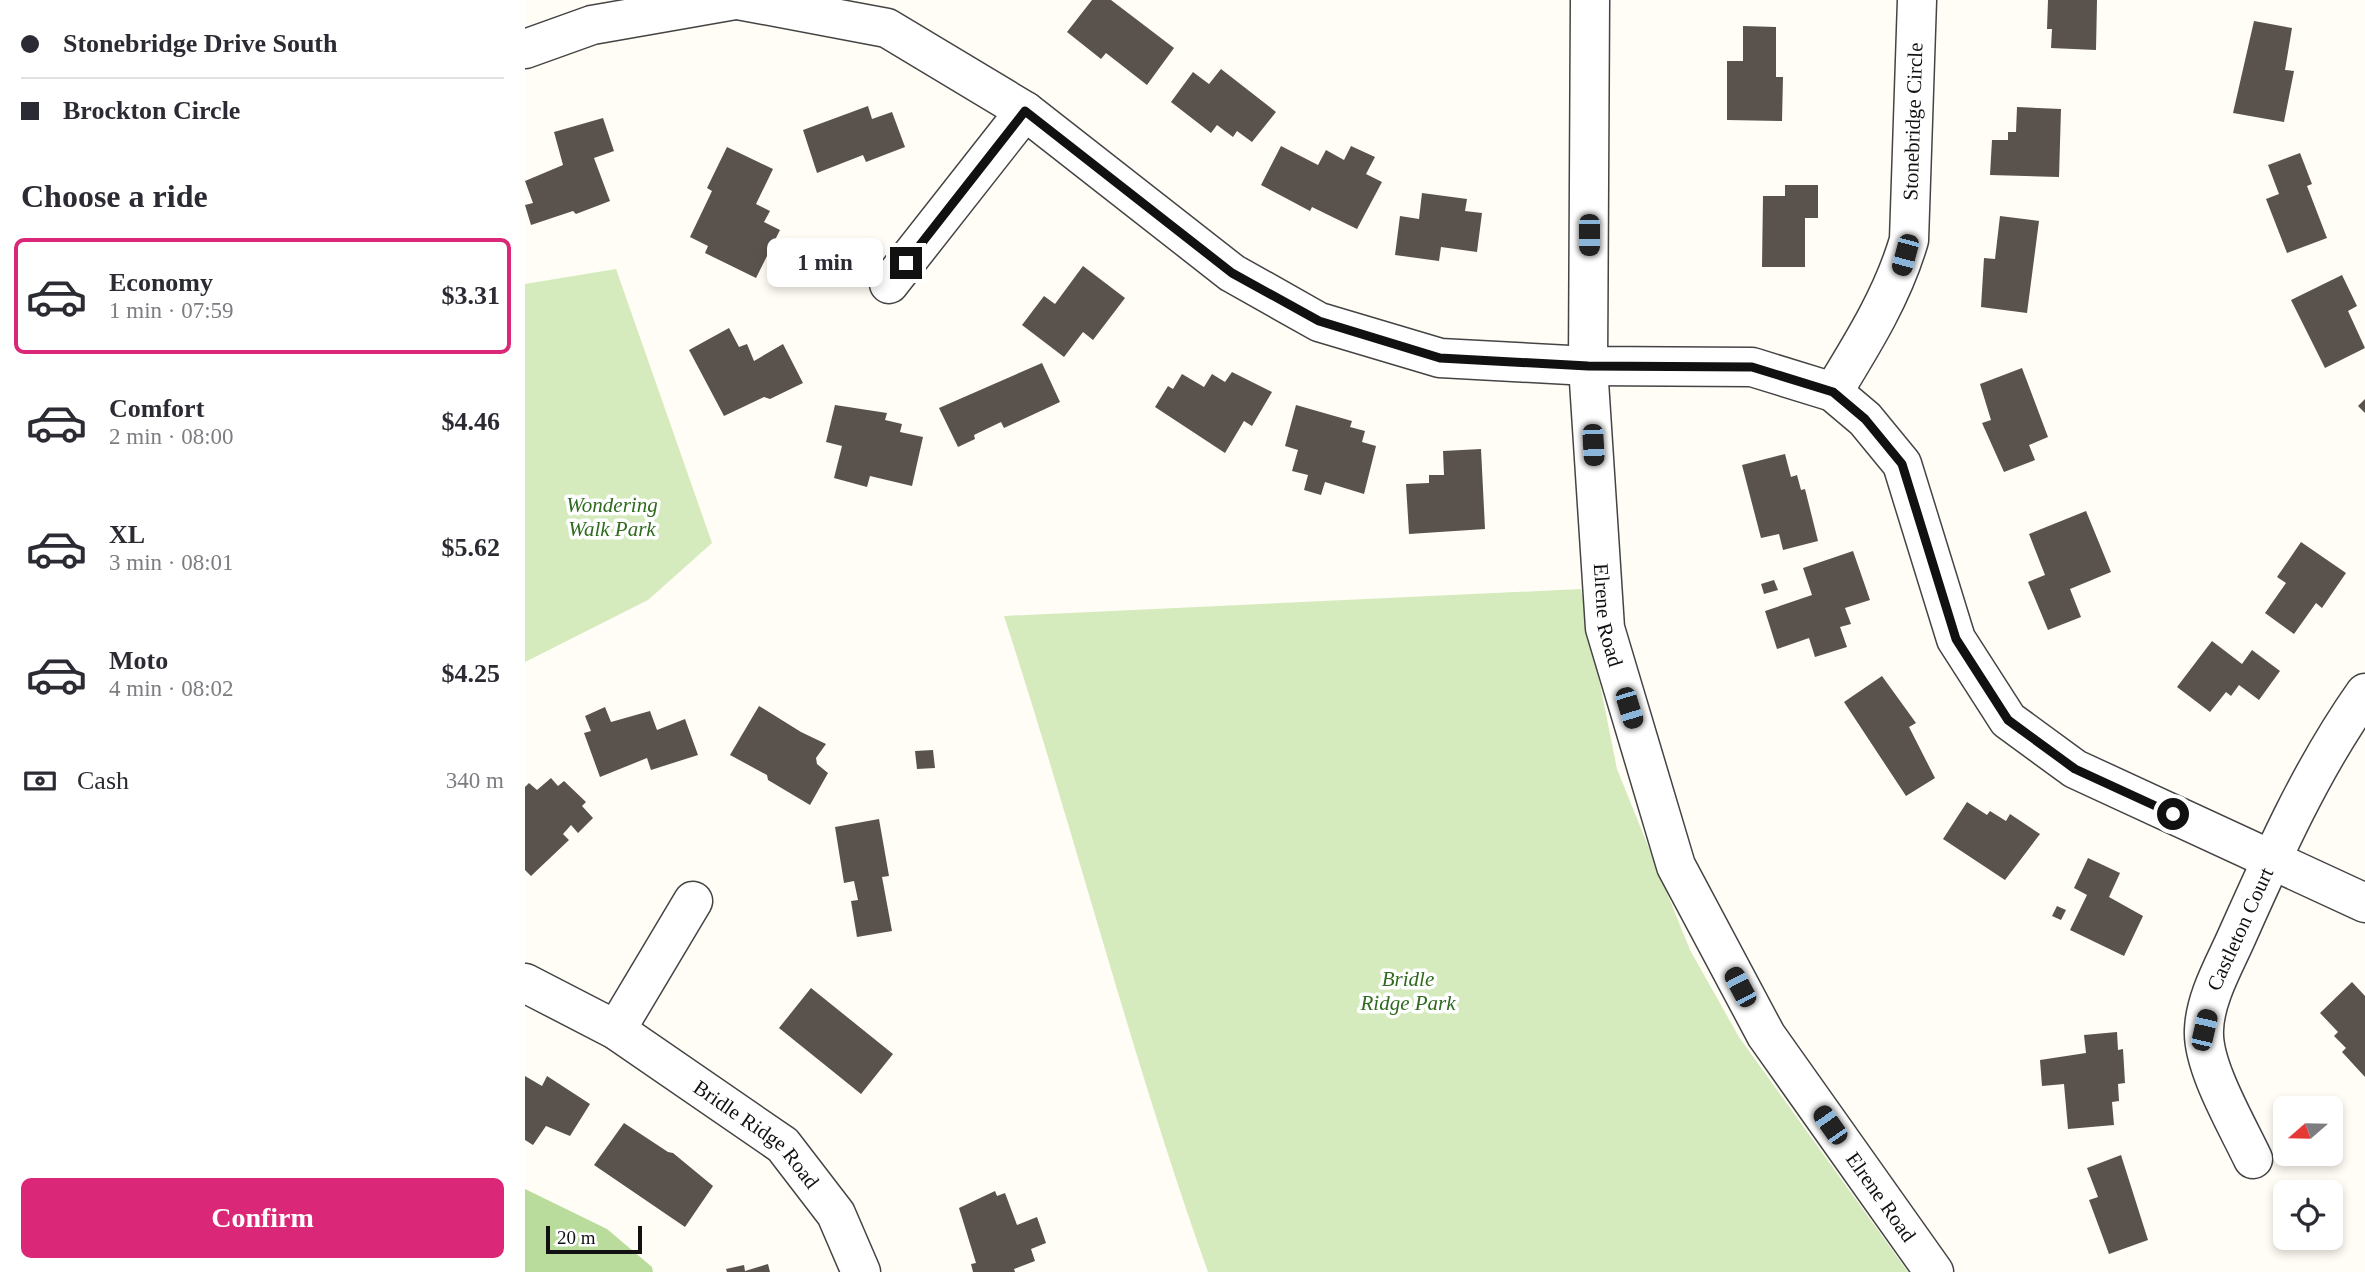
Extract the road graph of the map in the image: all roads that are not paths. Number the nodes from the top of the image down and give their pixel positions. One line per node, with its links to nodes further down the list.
1 (736, 0): 4 (street); 5 (street)
2 (1590, 0): 7 (street, Elrene Road)
3 (1917, 0): 8 (street, Stonebridge Circle)
4 (525, 49)
5 (1025, 111): 6 (street); 7 (street)
6 (889, 284)
7 (1588, 366): 8 (street); 17 (street, Elrene Road)
8 (1833, 392): 10 (street)
9 (2365, 693): 10 (street, Castleton Court)
10 (2272, 858): 12 (street); 15 (street, Castleton Court)
11 (693, 901): 14 (street)
12 (2365, 902)
13 (525, 983): 14 (street, Bridle Ridge Road)
14 (615, 1030): 16 (street, Bridle Ridge Road)
15 (2253, 1159)
16 (861, 1272)
17 (1934, 1272)

